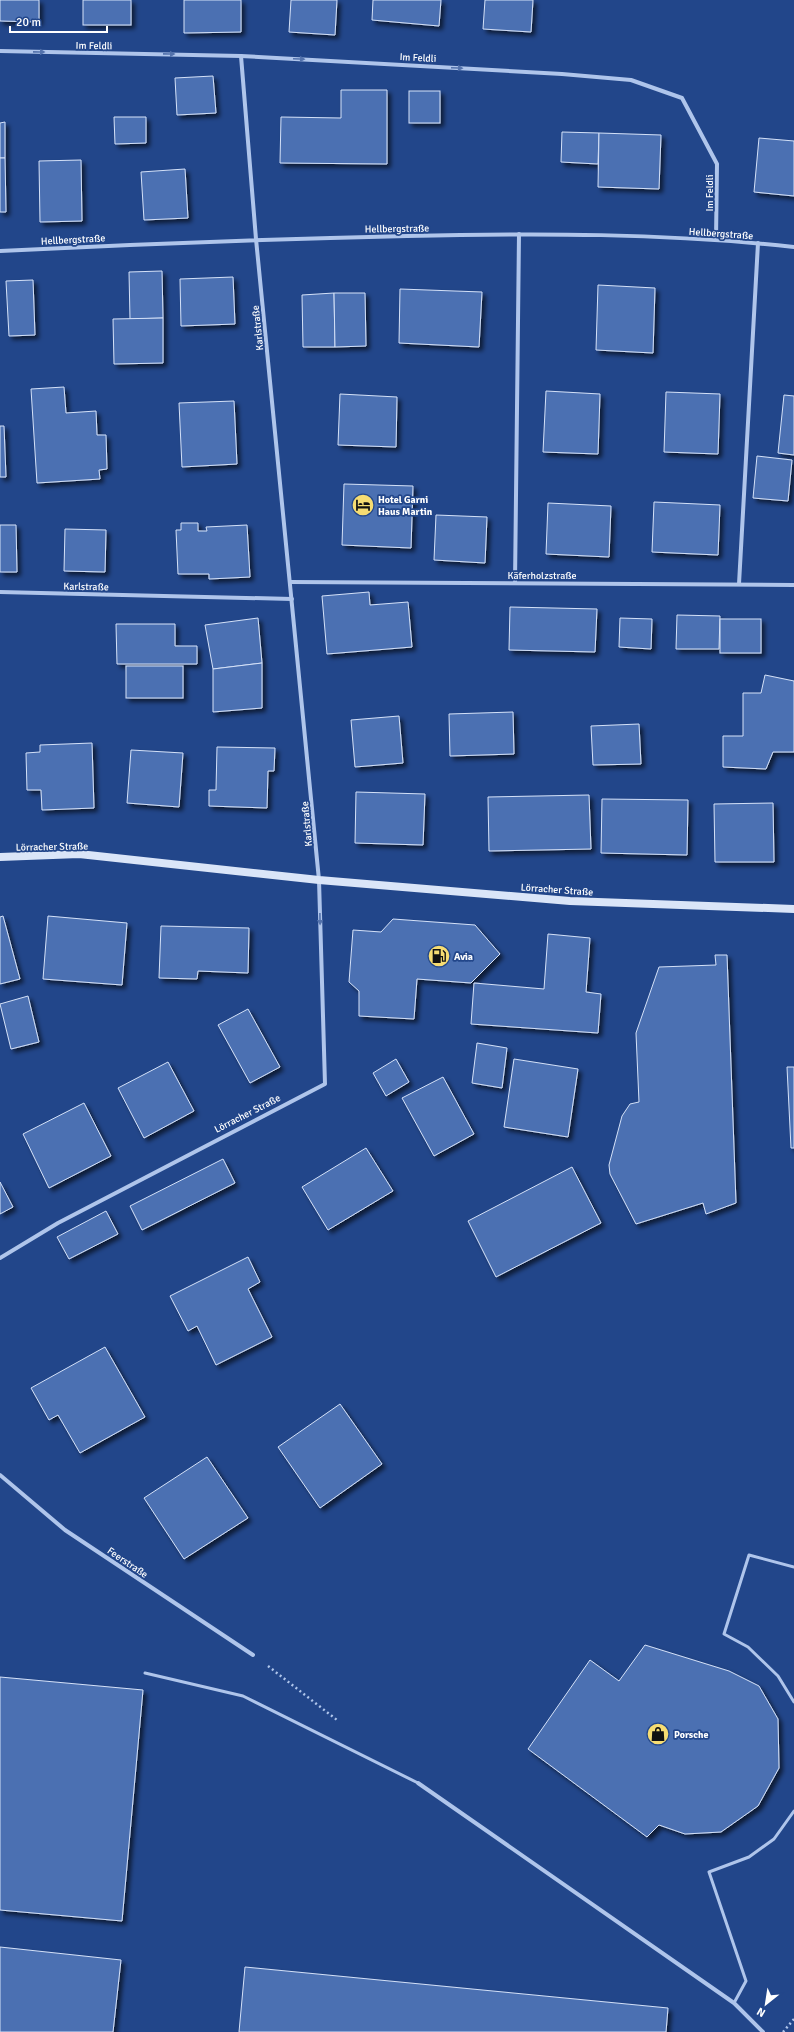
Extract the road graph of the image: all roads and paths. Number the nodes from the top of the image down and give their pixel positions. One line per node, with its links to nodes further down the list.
1 (0, 51): 2 (street, Im Feldli, one-way to 2)
2 (242, 56): 4 (street, Karlstraße); 5 (street, Im Feldli, one-way to 5)
3 (520, 234): 4 (street, Hellbergstraße); 5 (street, Hellbergstraße); 10 (street)
4 (256, 239): 8 (street, Hellbergstraße); 9 (street, Karlstraße)
5 (716, 239): 6 (street, Hellbergstraße)
6 (758, 243): 7 (street, Hellbergstraße); 11 (street)
7 (794, 247)
8 (0, 250)
9 (290, 582): 10 (street, Käferholzstraße); 14 (street, Karlstraße)
10 (515, 583): 11 (street, Käferholzstraße)
11 (739, 584): 12 (street, Käferholzstraße)
12 (794, 585)
13 (0, 592): 14 (street, Karlstraße)
14 (292, 599): 16 (street, Karlstraße)
15 (0, 857): 16 (main road, Lörracher Straße)
16 (319, 880): 17 (main road, Lörracher Straße); 18 (street, Lörracher Straße, one-way to 18)
17 (794, 909)
18 (0, 1258)
19 (0, 1475): 21 (street, Feerstraße)
20 (794, 1567): 23 (lane)
21 (253, 1655)
22 (145, 1673): 24 (lane)
23 (794, 1702)
24 (418, 1783): 26 (street)
25 (794, 1811): 26 (lane)
26 (734, 2003): 28 (street)
27 (794, 2019): 29 (path)
28 (763, 2032)
29 (783, 2032)

